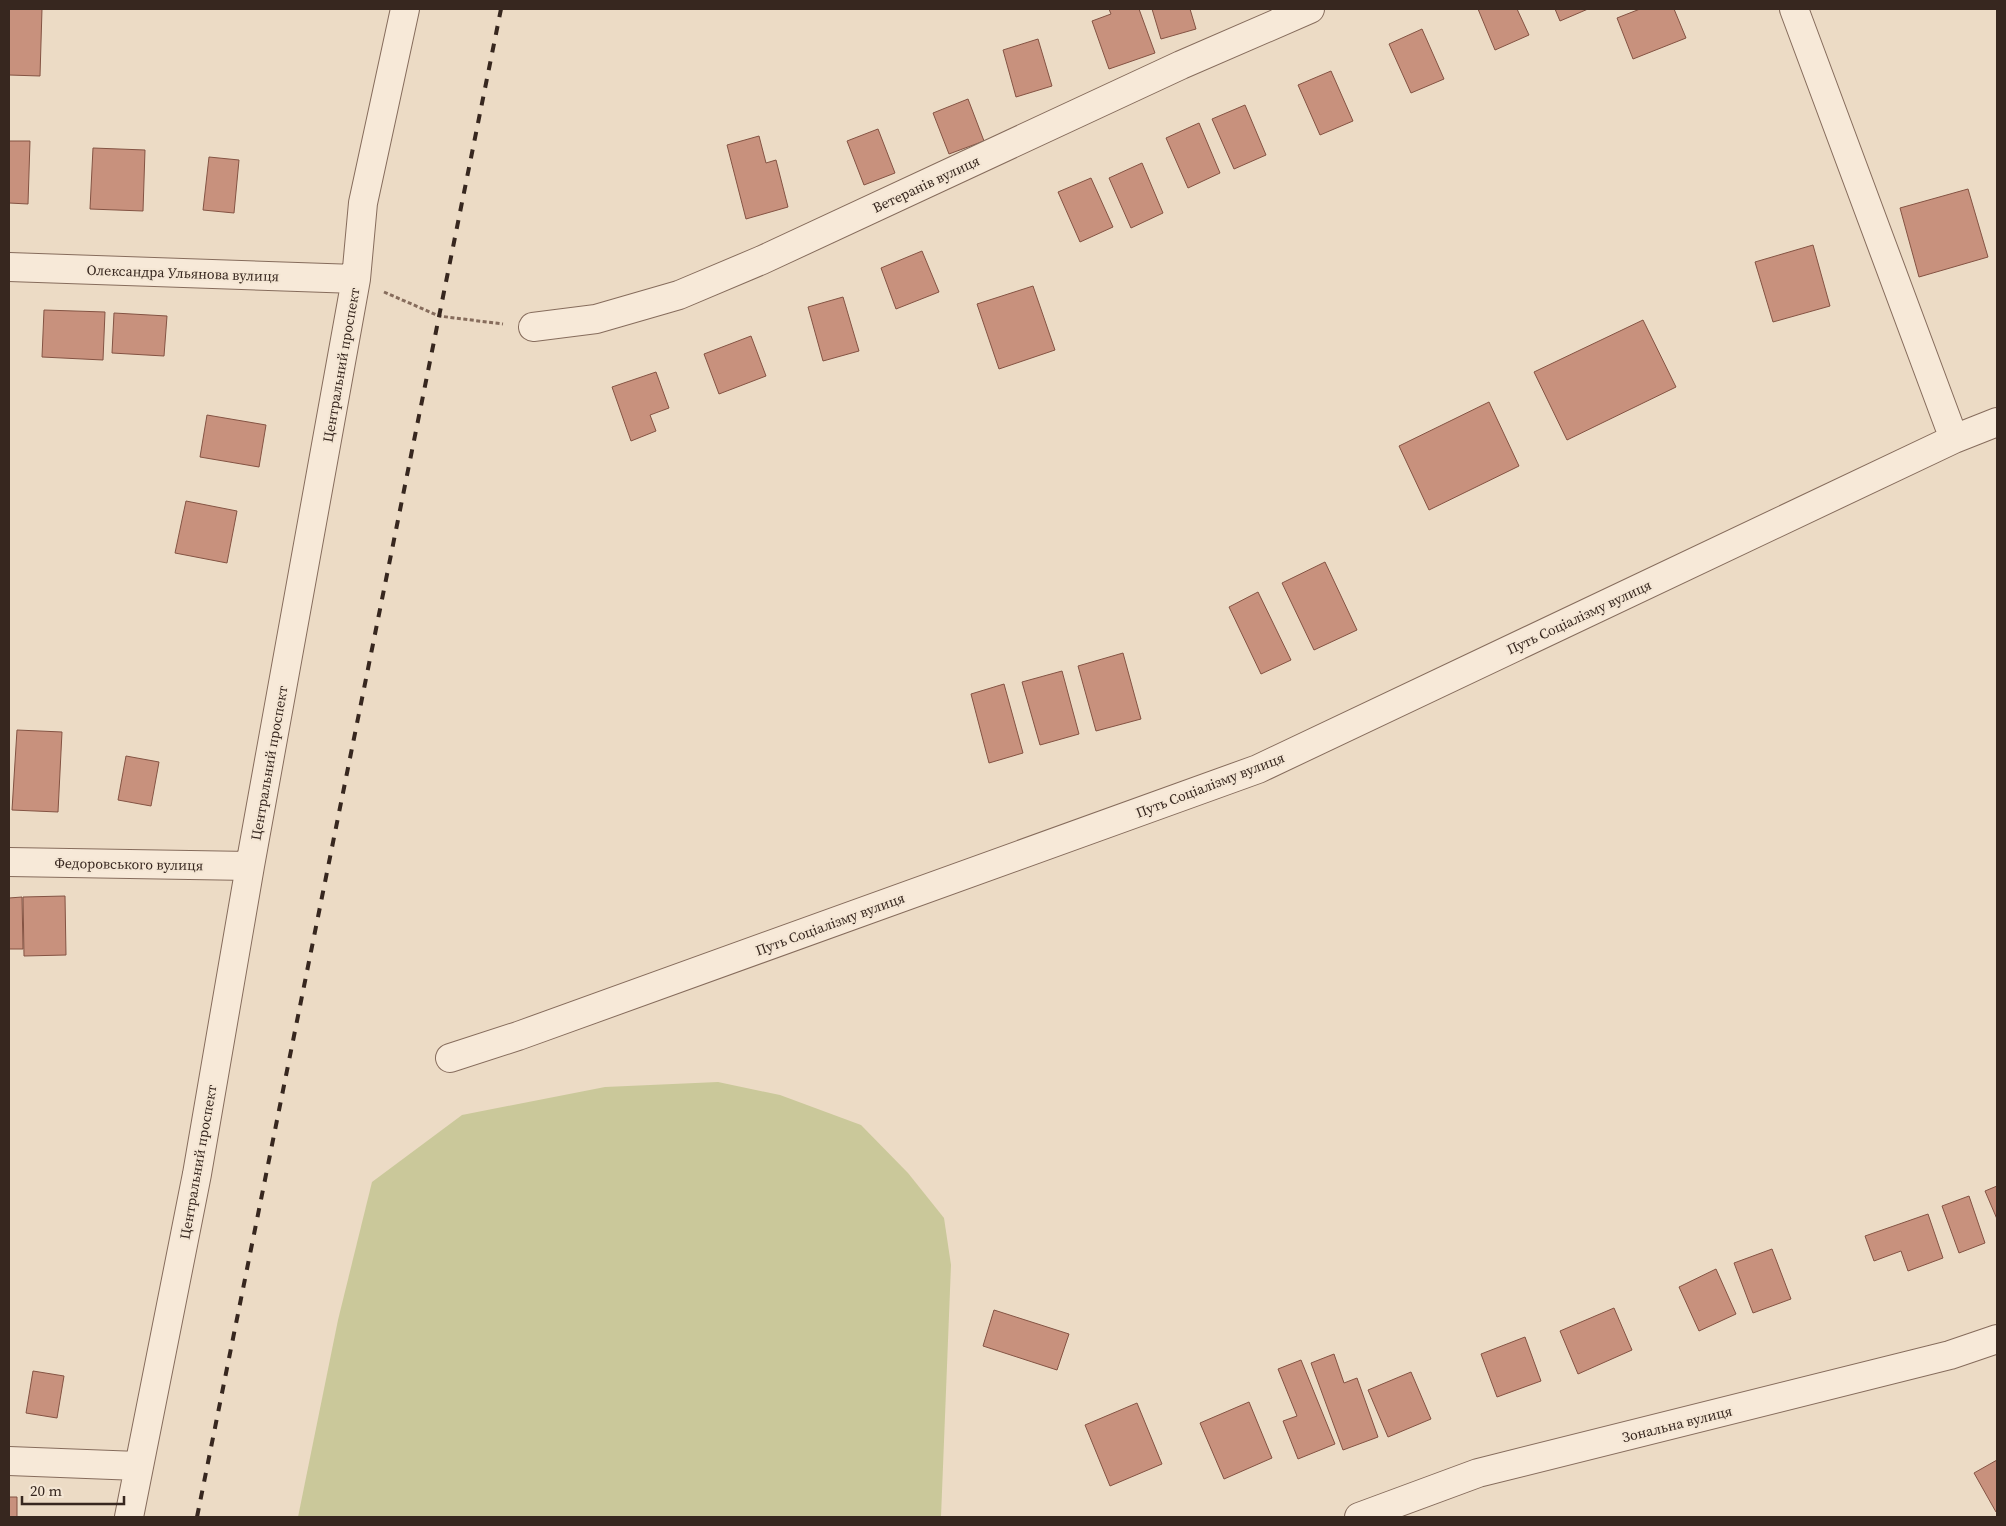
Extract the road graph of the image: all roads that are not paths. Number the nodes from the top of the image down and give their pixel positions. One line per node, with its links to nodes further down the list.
1 (405, 9): 5 (street, Центральний проспект)
2 (1310, 9): 6 (street, Ветеранів вулиця)
3 (1794, 9): 8 (street)
4 (9, 267): 5 (street, Олександра Ульянова вулиця)
5 (356, 279): 10 (street, Центральний проспект)
6 (533, 328)
7 (1997, 422): 8 (street, Путь Соціалізму вулиця)
8 (1954, 440): 11 (street, Путь Соціалізму вулиця)
9 (9, 862): 10 (street, Федоровського вулиця)
10 (250, 866): 14 (street, Центральний проспект)
11 (450, 1058)
12 (1997, 1339): 16 (street, Зональна вулиця)
13 (9, 1461): 14 (street)
14 (138, 1466): 15 (street, Центральний проспект)
15 (129, 1517)
16 (1359, 1517)

